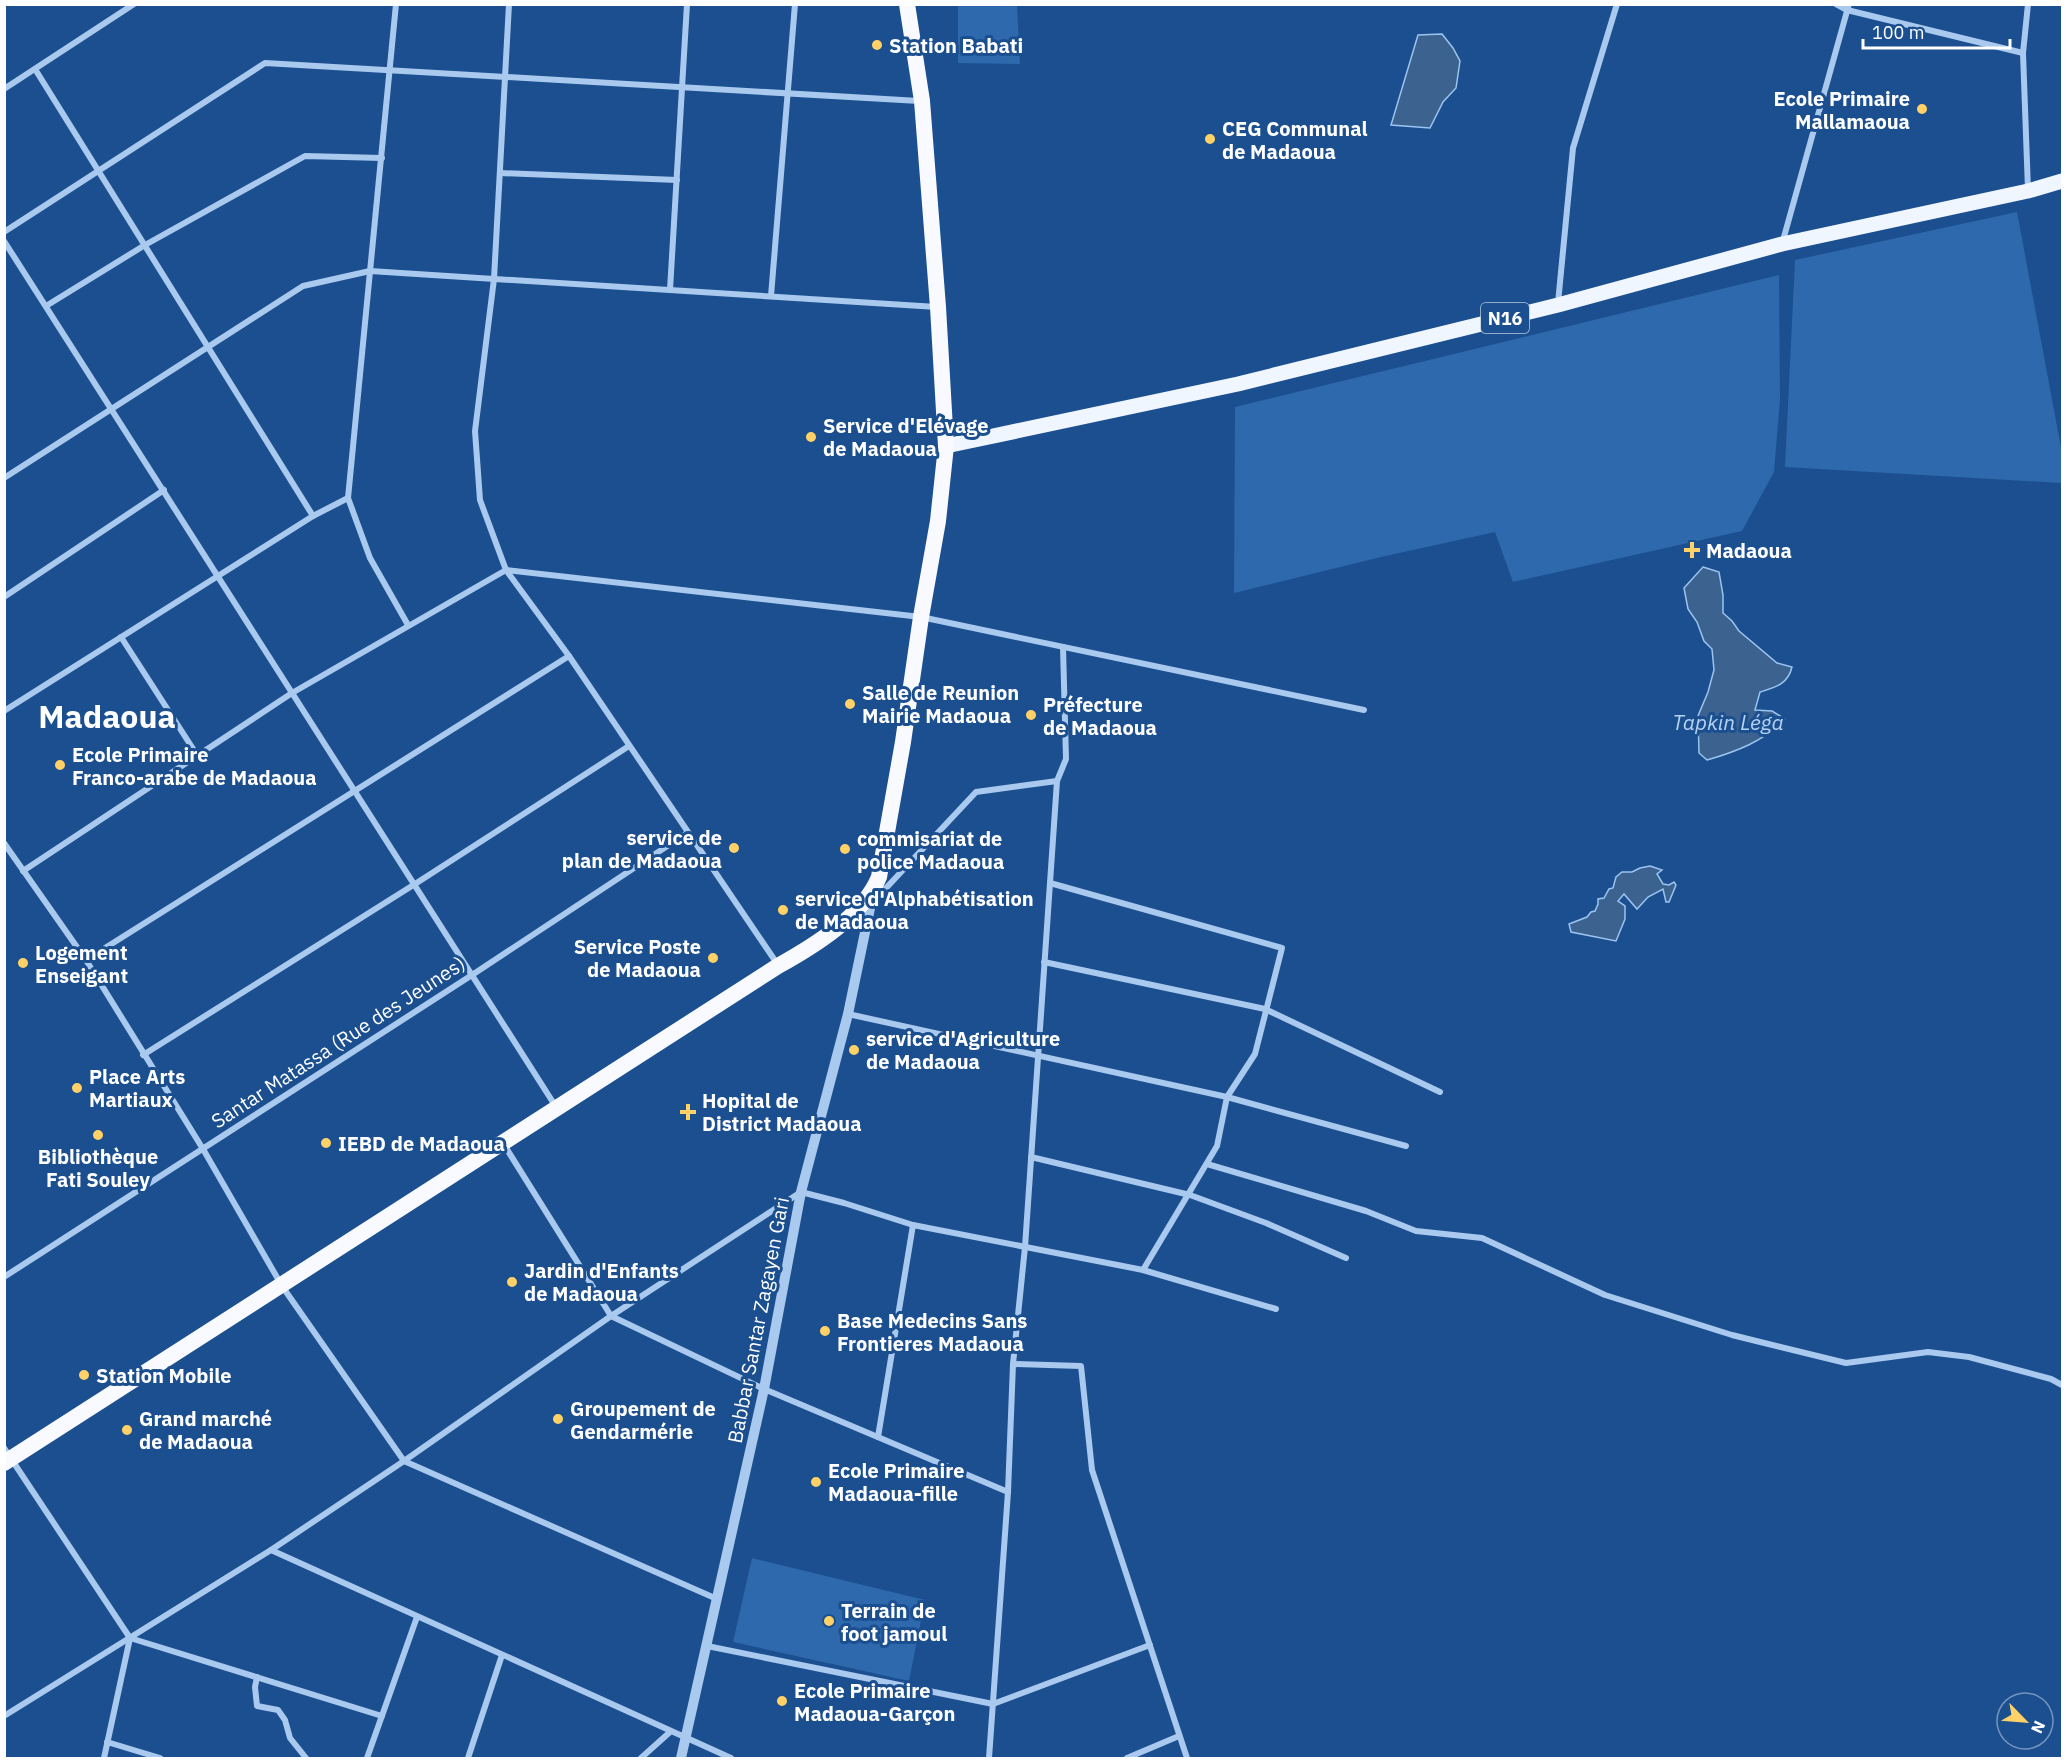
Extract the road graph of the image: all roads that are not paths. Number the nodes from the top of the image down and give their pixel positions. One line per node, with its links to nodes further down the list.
1 (134, 4): 10 (street)
2 (396, 4): 14 (street)
3 (509, 4): 15 (street)
4 (687, 4): 16 (street)
5 (795, 4): 18 (street)
6 (907, 4): 19 (highway)
7 (1617, 4): 34 (street)
8 (1836, 4): 11 (street)
9 (2028, 4): 12 (street)
10 (125, 7): 13 (street)
11 (1848, 7): 12 (street); 28 (street)
12 (2023, 53): 25 (street)
13 (35, 69): 17 (street); 21 (street)
14 (390, 71): 15 (street); 20 (street); 21 (street)
15 (505, 78): 16 (street); 22 (street)
16 (682, 88): 18 (street); 23 (street)
17 (4, 89)
18 (788, 94): 19 (street); 33 (street)
19 (922, 101): 36 (highway)
20 (382, 158): 29 (street); 30 (street)
21 (99, 172): 26 (street); 29 (street)
22 (500, 173): 23 (street); 31 (street)
23 (676, 180): 32 (street)
24 (2062, 181): 25 (main road, N16)
25 (2028, 191): 28 (main road, N16)
26 (4, 232)
27 (4, 241): 35 (street)
28 (1782, 244): 34 (main road, N16)
29 (145, 245): 35 (street); 37 (street)
30 (370, 271): 31 (street); 37 (street); 42 (street)
31 (494, 279): 32 (street); 44 (street)
32 (670, 290): 33 (street)
33 (771, 296): 36 (street)
34 (1558, 305): 39 (main road, N16)
35 (46, 306): 38 (street)
36 (938, 307): 39 (highway)
37 (208, 347): 38 (street); 43 (street)
38 (111, 408): 40 (street); 41 (street)
39 (946, 447): 47 (highway)
40 (4, 478)
41 (164, 490): 45 (street); 46 (street)
42 (348, 498): 43 (street); 48 (street)
43 (313, 516): 45 (street)
44 (506, 570): 47 (street); 48 (street); 51 (street)
45 (219, 577): 49 (street); 52 (street)
46 (4, 597)
47 (921, 617): 50 (street); 64 (highway)
48 (408, 625): 52 (street)
49 (121, 637): 54 (street); 56 (street)
50 (1063, 647): 53 (street); 57 (street)
51 (569, 656): 55 (street); 58 (street)
52 (292, 693): 56 (street); 58 (street)
53 (1364, 710)
54 (4, 711)
55 (629, 746): 59 (street); 63 (street)
56 (197, 754): 61 (street)
57 (1057, 781): 62 (street); 64 (street)
58 (355, 791): 63 (street); 65 (street)
59 (687, 832): 67 (street); 68 (street, Santar Matassa (Rue des Jeunes))
60 (4, 843): 61 (street)
61 (22, 871): 65 (street)
62 (1050, 883): 66 (street); 69 (street)
63 (415, 884): 68 (street); 71 (street)
64 (873, 896): 67 (highway); 70 (street, Babbar Santar Zagayen Gari)
65 (86, 960): 71 (street)
66 (1044, 962): 69 (street); 72 (street)
67 (778, 966): 75 (highway)
68 (472, 975): 75 (street); 78 (street, Santar Matassa (Rue des Jeunes))
69 (1265, 1009): 73 (street); 74 (street)
70 (848, 1014): 72 (street); 81 (street, Babbar Santar Zagayen Gari)
71 (143, 1054): 78 (street)
72 (1038, 1054): 74 (street); 79 (street)
73 (1440, 1092)
74 (1227, 1097): 77 (street); 80 (street)
75 (556, 1108): 76 (highway)
76 (503, 1143): 88 (highway); 90 (street)
77 (1407, 1146)
78 (203, 1149): 87 (street, Santar Matassa (Rue des Jeunes)); 88 (street)
79 (1031, 1156): 82 (street); 84 (street)
80 (1207, 1164): 82 (street); 92 (street)
81 (801, 1192): 83 (street); 90 (street); 93 (street, Babbar Santar Zagayen Gari)
82 (1190, 1195): 85 (street); 86 (street)
83 (913, 1225): 84 (street); 94 (street)
84 (1024, 1247): 86 (street); 91 (street)
85 (1346, 1258)
86 (1143, 1270): 89 (street)
87 (4, 1277)
88 (282, 1286): 95 (highway); 96 (street)
89 (1276, 1309)
90 (610, 1316): 93 (street); 96 (street)
91 (1012, 1364): 97 (street); 102 (street)
92 (2062, 1385)
93 (764, 1389): 94 (street); 99 (street, Babbar Santar Zagayen Gari)
94 (878, 1437): 97 (street)
95 (7, 1457): 101 (street)
96 (404, 1461): 98 (street); 99 (street)
97 (1008, 1492): 106 (street)
98 (271, 1550): 100 (street); 101 (street)
99 (717, 1599): 103 (street, Babbar Santar Zagayen Gari)
100 (417, 1617): 104 (street); 108 (street)
101 (130, 1638): 105 (street); 107 (street); 112 (street)
102 (1150, 1645): 106 (street); 110 (street)
103 (707, 1646): 106 (street); 111 (street, Babbar Santar Zagayen Gari)
104 (502, 1655): 109 (street); 117 (street)
105 (257, 1677): 108 (street); 115 (street)
106 (993, 1704): 121 (street)
107 (4, 1716)
108 (382, 1716): 116 (street)
109 (670, 1732): 111 (street); 118 (street)
110 (1179, 1736): 122 (street); 123 (street)
111 (685, 1738): 119 (street, Babbar Santar Zagayen Gari); 120 (street)
112 (107, 1742): 113 (street); 114 (street)
113 (104, 1758)
114 (160, 1758)
115 (306, 1758)
116 (367, 1758)
117 (468, 1758)
118 (641, 1758)
119 (681, 1758)
120 (731, 1758)
121 (989, 1758)
122 (1127, 1758)
123 (1187, 1758)

